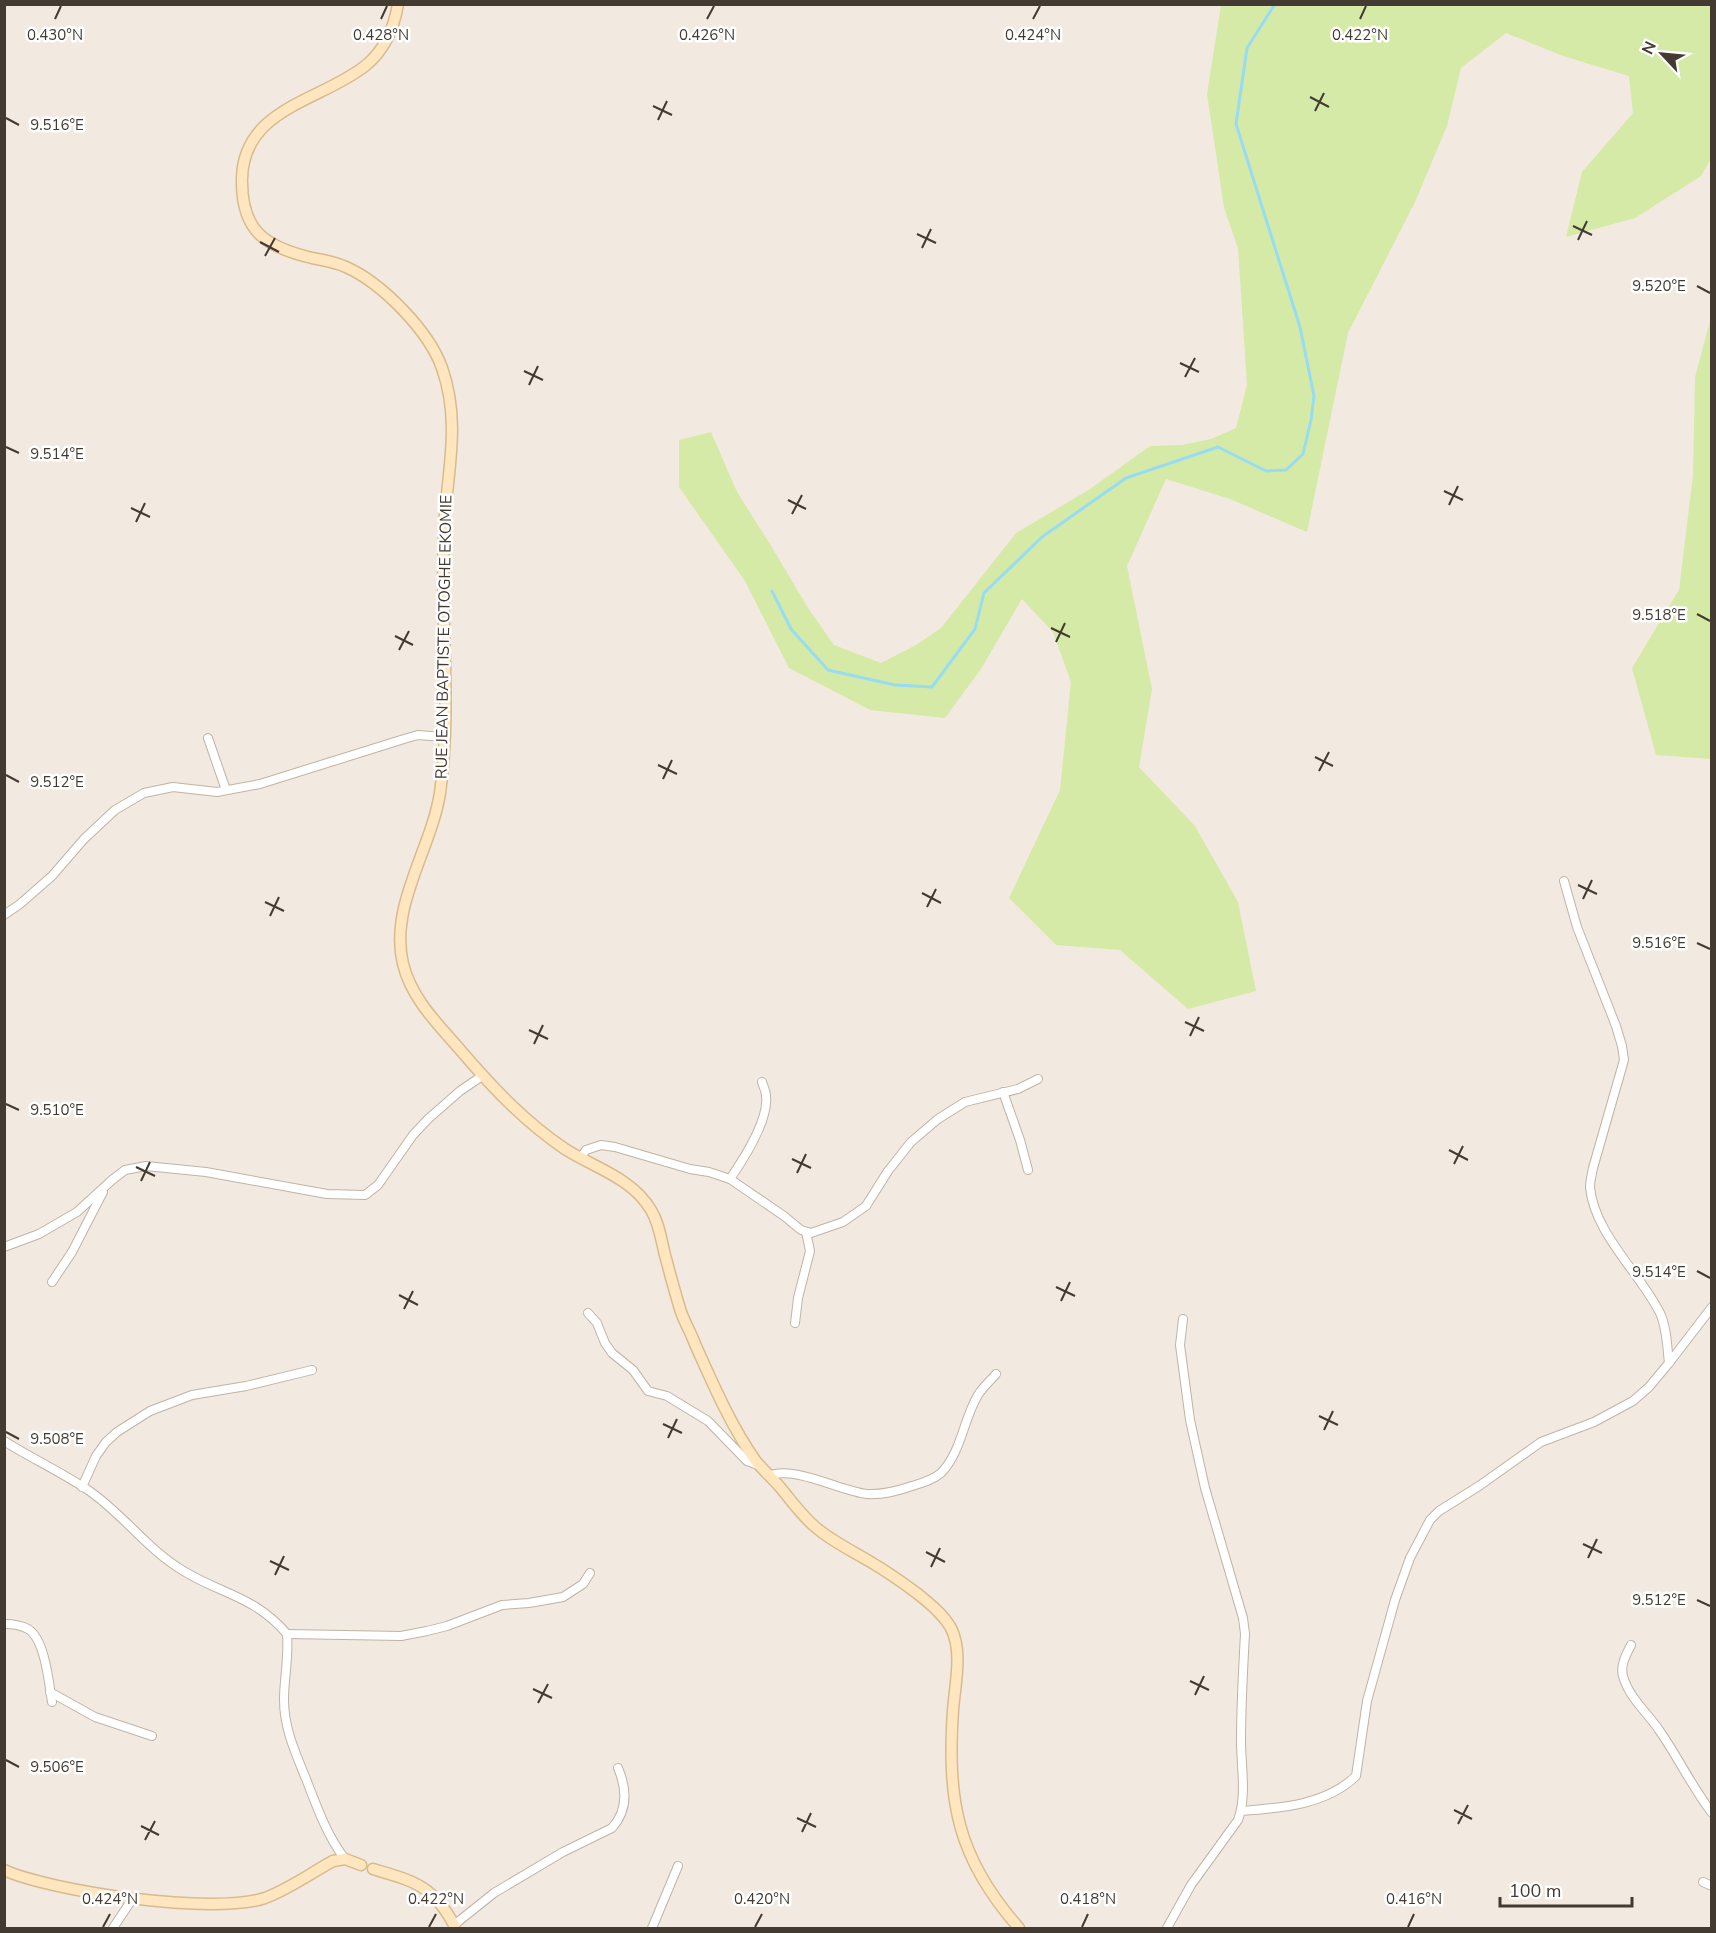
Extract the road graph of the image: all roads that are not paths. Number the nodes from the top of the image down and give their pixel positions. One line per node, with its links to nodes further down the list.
1 (398, 4): 2 (street, RUE JEAN BAPTISTE OTOGHE EKOMIE)
2 (444, 737): 4 (street); 7 (street, RUE JEAN BAPTISTE OTOGHE EKOMIE)
3 (208, 738): 4 (street)
4 (226, 790): 6 (street)
5 (1564, 881): 22 (street)
6 (4, 915)
7 (482, 1076): 11 (street, RUE JEAN BAPTISTE OTOGHE EKOMIE); 14 (street)
8 (1038, 1079): 10 (street)
9 (762, 1082): 13 (street)
10 (1003, 1092): 12 (street); 15 (street)
11 (580, 1157): 13 (street); 26 (street, RUE JEAN BAPTISTE OTOGHE EKOMIE)
12 (1028, 1170)
13 (730, 1179): 15 (street)
14 (107, 1184): 16 (street); 17 (street)
15 (806, 1232): 21 (street)
16 (4, 1247)
17 (52, 1282)
18 (1712, 1307): 22 (street)
19 (588, 1312): 26 (street)
20 (1183, 1319): 37 (street)
21 (795, 1323)
22 (1669, 1363): 37 (street)
23 (312, 1370): 28 (street)
24 (996, 1374): 27 (street)
25 (4, 1441): 28 (street)
26 (758, 1464): 27 (street, RUE JEAN BAPTISTE OTOGHE EKOMIE)
27 (773, 1480): 50 (street, RUE JEAN BAPTISTE OTOGHE EKOMIE)
28 (82, 1487): 31 (street)
29 (590, 1573): 31 (street)
30 (4, 1624): 33 (street)
31 (287, 1634): 39 (street)
32 (1631, 1645): 38 (street)
33 (50, 1692): 34 (street); 35 (street)
34 (52, 1702)
35 (152, 1736)
36 (618, 1768): 47 (street)
37 (1241, 1811): 51 (street)
38 (1712, 1813)
39 (345, 1860): 40 (street); 46 (street)
40 (361, 1865): 43 (street)
41 (678, 1866): 49 (street)
42 (4, 1869): 46 (street)
43 (373, 1869): 47 (street)
44 (1703, 1882): 45 (street)
45 (1712, 1886)
46 (134, 1898): 48 (street)
47 (454, 1927)
48 (113, 1929)
49 (652, 1929)
50 (1019, 1929)
51 (1167, 1929)

